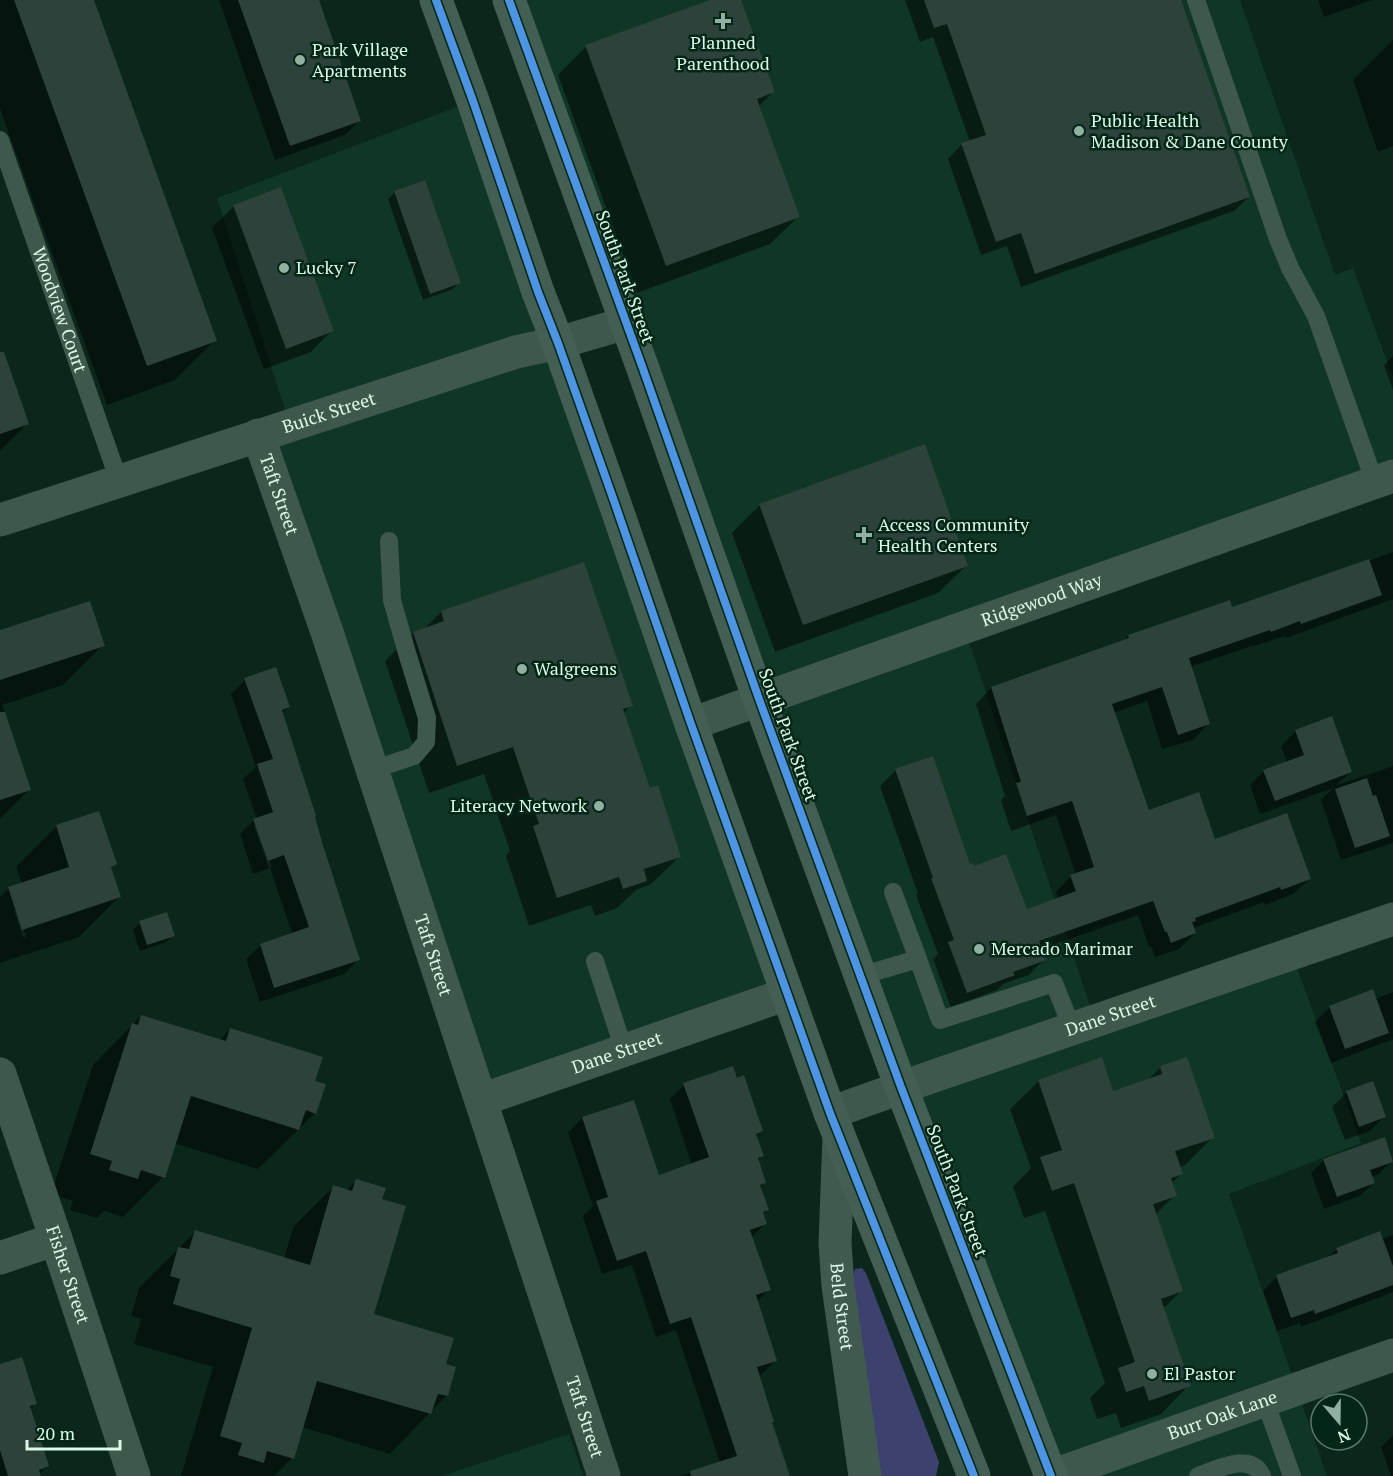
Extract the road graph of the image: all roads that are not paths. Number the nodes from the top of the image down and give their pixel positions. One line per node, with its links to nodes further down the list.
1 (436, 0): 6 (main road)
2 (509, 0): 5 (main road, South Park Street)
3 (1196, 0): 8 (lane)
4 (0, 140): 9 (lane, Woodview Court)
5 (626, 323): 6 (street, Buick Street); 12 (main road, South Park Street)
6 (558, 342): 7 (street, Buick Street); 13 (main road)
7 (258, 435): 9 (street, Buick Street); 14 (street, Taft Street)
8 (1384, 480): 12 (street, Ridgewood Way)
9 (119, 481): 10 (street, Buick Street)
10 (0, 520)
11 (389, 541): 14 (lane)
12 (759, 699): 13 (street, Ridgewood Way); 19 (main road, South Park Street)
13 (691, 724): 20 (main road)
14 (372, 770): 25 (street, Taft Street)
15 (893, 892): 17 (lane)
16 (1393, 919): 21 (street, Dane Street)
17 (918, 959): 19 (lane); 21 (lane)
18 (595, 961): 22 (lane)
19 (860, 976): 24 (main road, South Park Street)
20 (787, 994): 22 (street, Dane Street); 26 (main road)
21 (1072, 1029): 24 (street, Dane Street)
22 (624, 1050): 25 (street, Dane Street)
23 (0, 1074): 27 (street, Fisher Street)
24 (901, 1087): 26 (street, Dane Street); 35 (main road, South Park Street)
25 (481, 1100): 32 (street, Taft Street)
26 (835, 1125): 33 (street, Beld Street); 34 (main road)
27 (56, 1239): 28 (street); 31 (street, Fisher Street)
28 (0, 1258)
29 (1393, 1355): 30 (street, Burr Oak Lane)
30 (1265, 1401): 35 (street, Burr Oak Lane); 38 (lane)
31 (134, 1476)
32 (604, 1476)
33 (865, 1476)
34 (974, 1476)
35 (1050, 1476)
36 (1198, 1476): 37 (lane)
37 (1262, 1476)
38 (1292, 1476)

